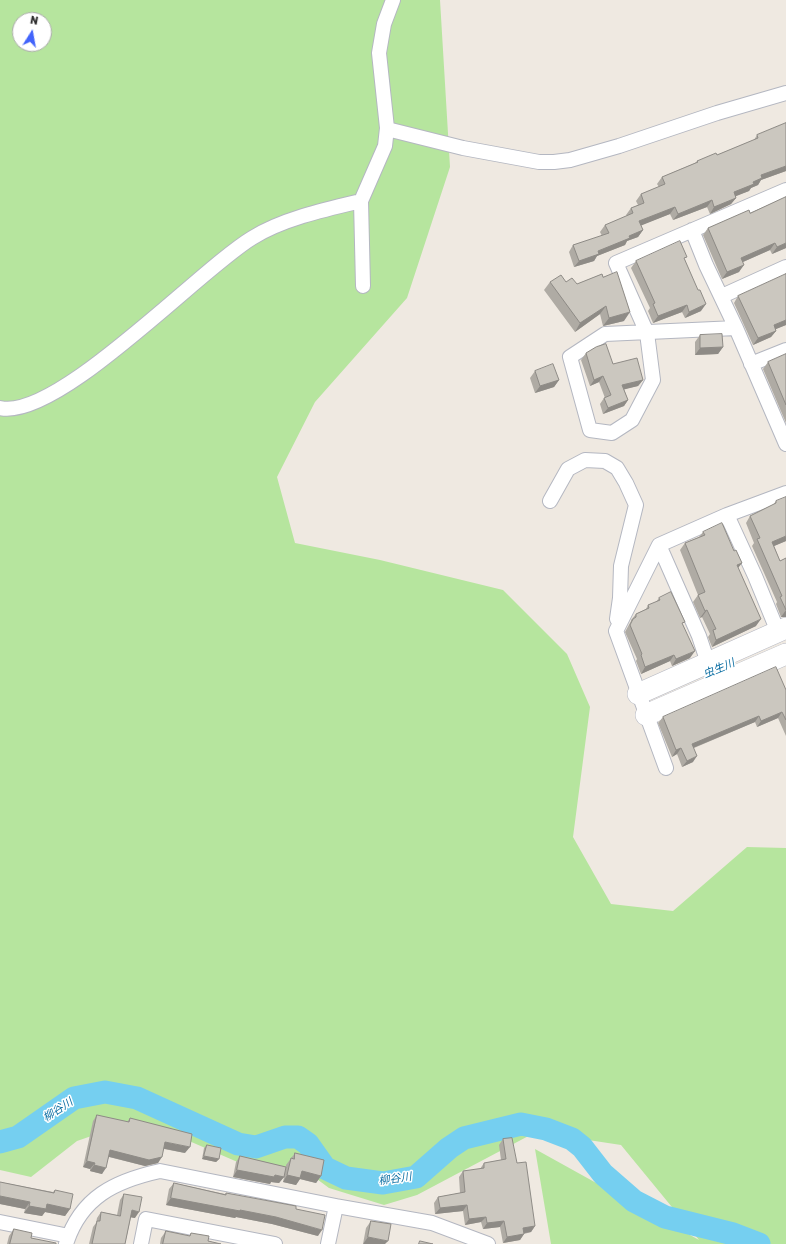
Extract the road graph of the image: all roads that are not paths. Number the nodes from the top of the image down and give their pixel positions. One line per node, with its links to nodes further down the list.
1 (393, 0): 3 (street)
2 (786, 93): 3 (street)
3 (387, 130): 5 (street)
4 (786, 190): 6 (street)
5 (361, 202): 8 (street); 14 (street)
6 (692, 230): 9 (street); 11 (street)
7 (786, 267): 9 (street)
8 (363, 286)
9 (722, 296): 10 (street)
10 (736, 328): 11 (street); 13 (street)
11 (647, 333): 11 (street)
12 (786, 350): 13 (street)
13 (752, 364): 15 (street)
14 (0, 408)
15 (786, 444)
16 (786, 493): 18 (street)
17 (550, 502): 21 (street)
18 (727, 515): 19 (street); 20 (street)
19 (659, 545): 21 (street); 23 (street)
20 (782, 630): 23 (street)
21 (616, 631): 24 (street)
22 (786, 654): 25 (street)
23 (708, 663): 24 (street)
24 (638, 694): 25 (street)
25 (646, 715): 26 (street)
26 (666, 768)
27 (336, 1206): 29 (street); 32 (street); 33 (street)
28 (0, 1223): 29 (street)
29 (68, 1240)
30 (141, 1244): 31 (street)
31 (275, 1244)
32 (328, 1244)
33 (488, 1244)

